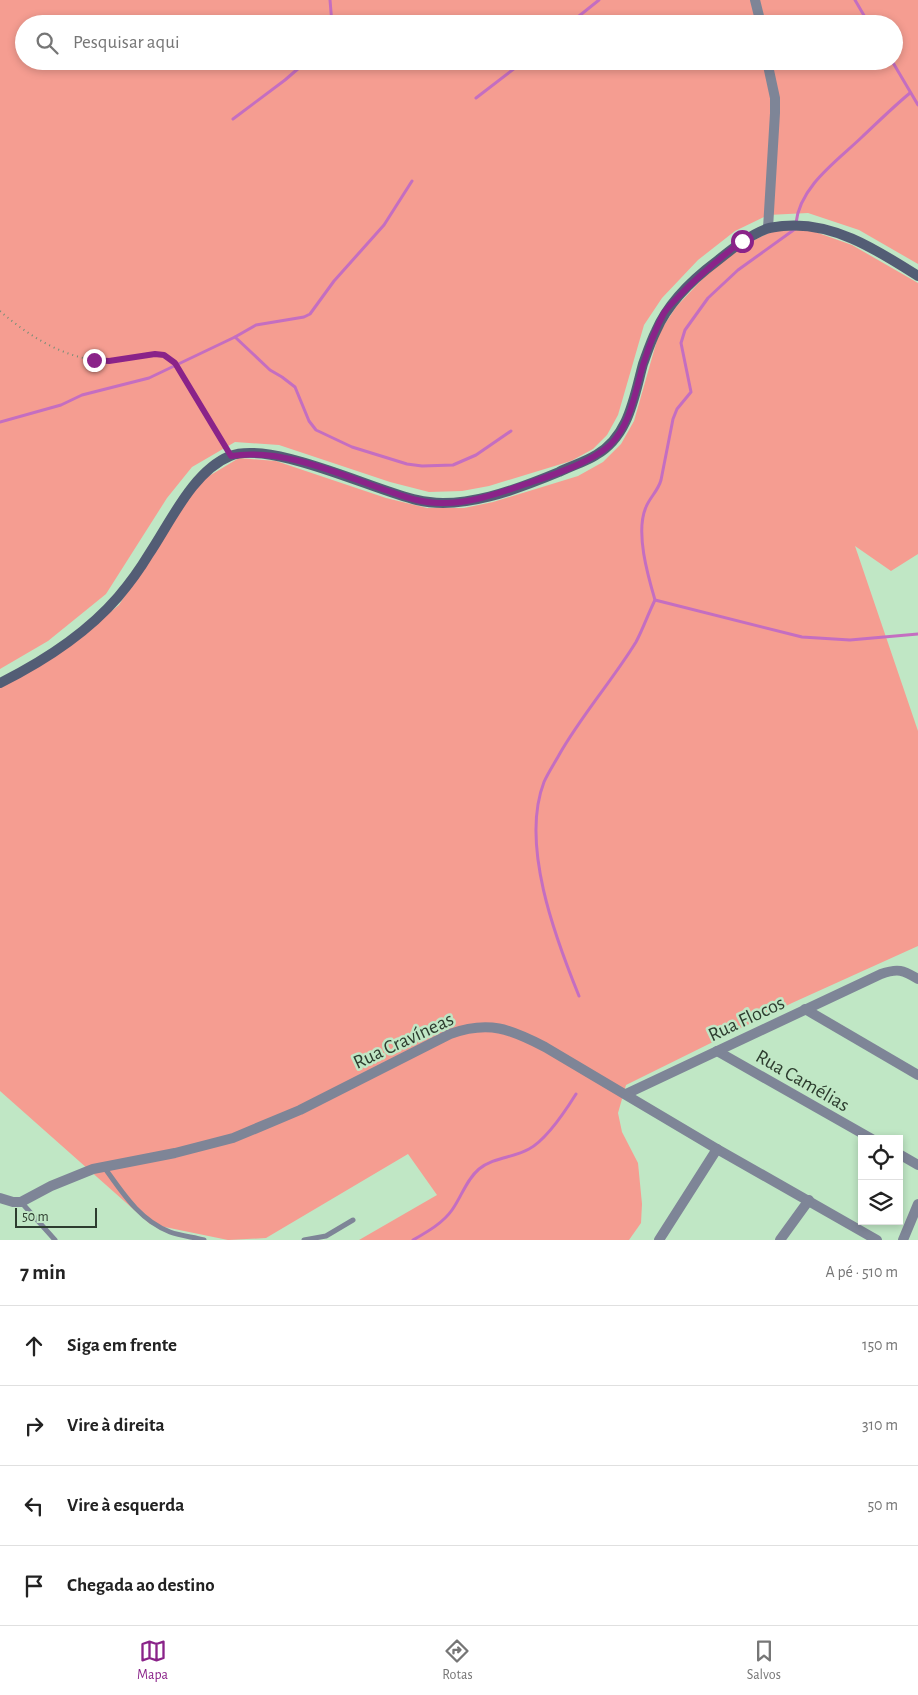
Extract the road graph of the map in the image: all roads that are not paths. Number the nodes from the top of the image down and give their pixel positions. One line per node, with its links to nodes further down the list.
1 (755, 0): 2 (street)
2 (758, 15)
3 (769, 70): 4 (street)
4 (768, 228): 5 (street); 6 (street)
5 (918, 276)
6 (0, 683)
7 (918, 979): 8 (street, Rua Flocos)
8 (805, 1010): 9 (street, Rua Flocos); 10 (street)
9 (717, 1051): 11 (street, Rua Flocos); 12 (street, Rua Camélias)
10 (918, 1075)
11 (626, 1094): 13 (street, Rua Cravíneas); 16 (street, Rua Cravíneas)
12 (865, 1135)
13 (718, 1149): 18 (street, Rua Cravíneas); 25 (street)
14 (903, 1156): 15 (street)
15 (918, 1165)
16 (104, 1166): 19 (street, Rua Cravíneas); 23 (lane)
17 (0, 1198): 19 (street)
18 (809, 1200): 26 (street); 27 (street, Rua Cravíneas)
19 (20, 1202): 22 (lane)
20 (918, 1204): 28 (street)
21 (353, 1220): 24 (lane)
22 (56, 1240)
23 (204, 1240)
24 (304, 1240)
25 (659, 1240)
26 (780, 1240)
27 (877, 1240)
28 (903, 1240)

